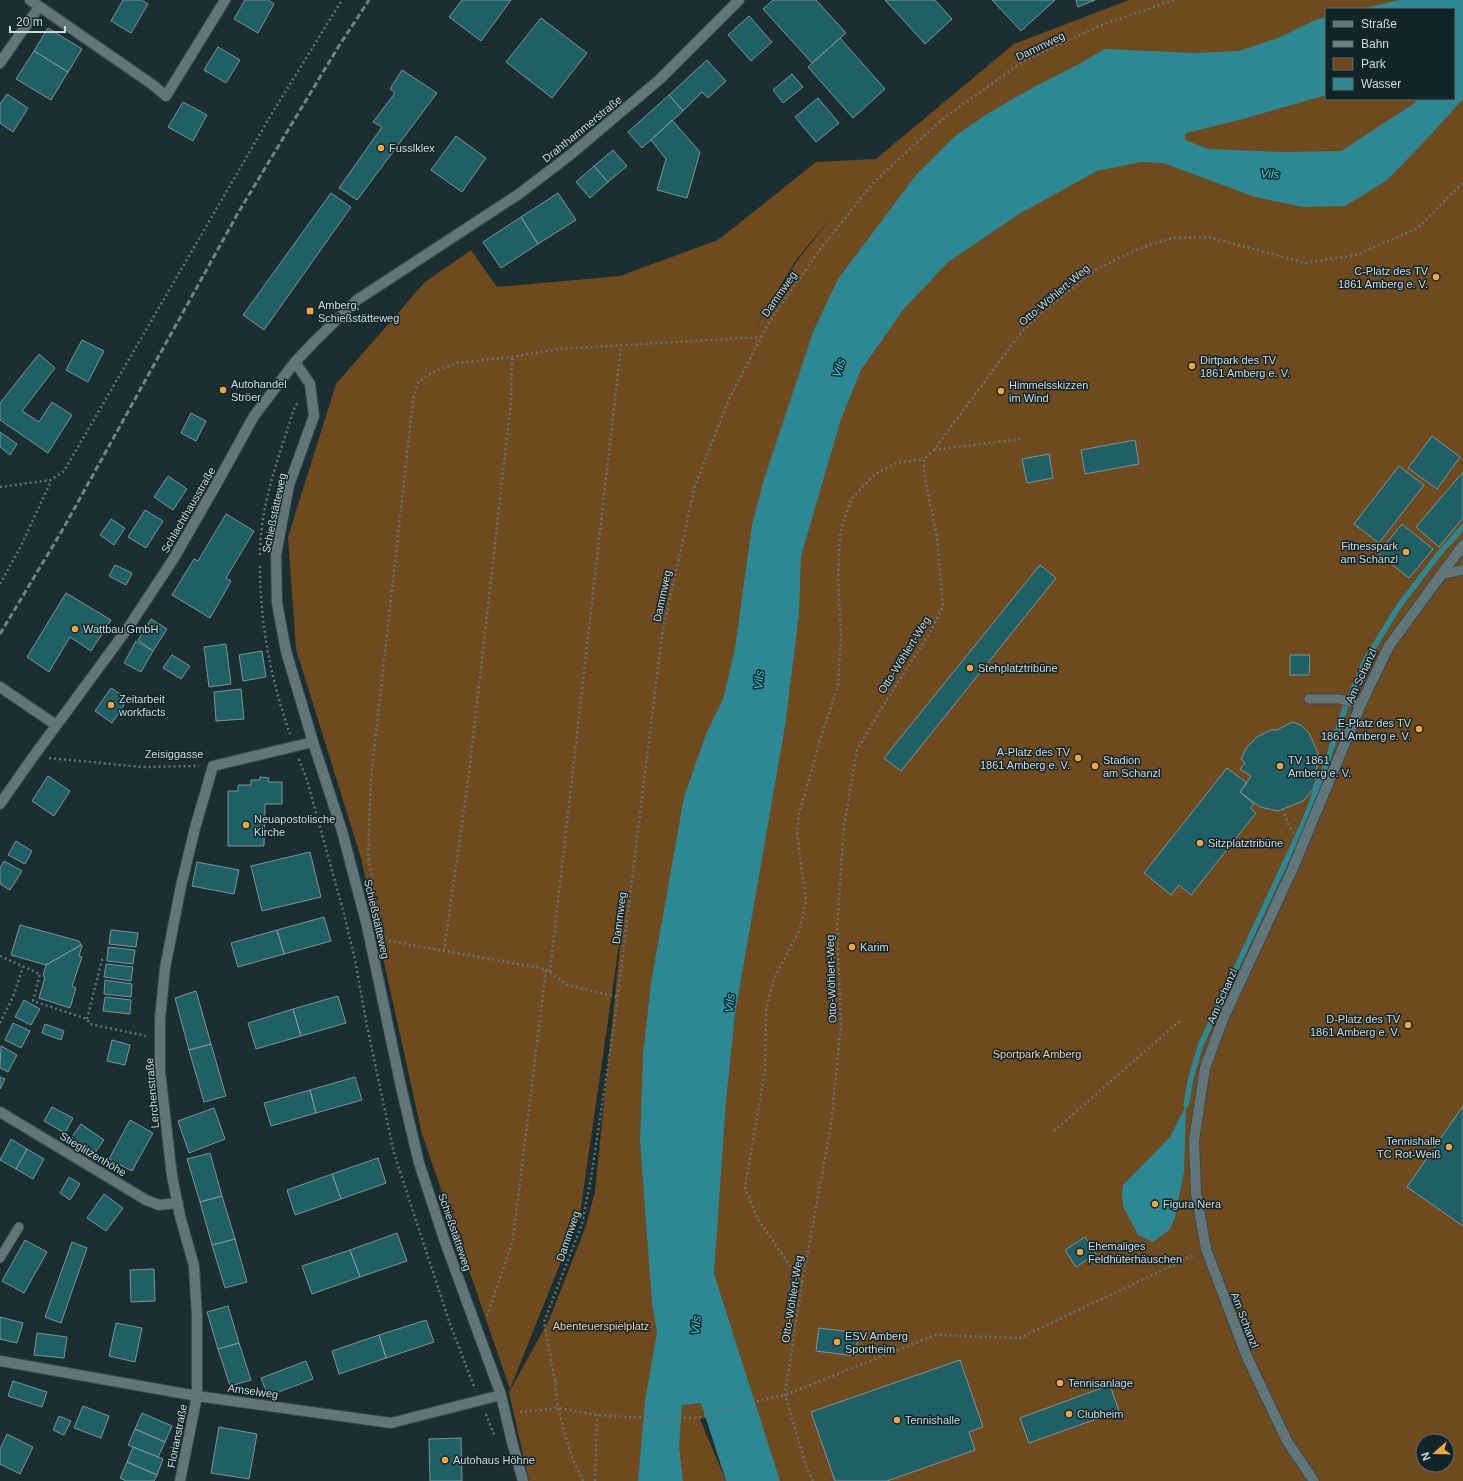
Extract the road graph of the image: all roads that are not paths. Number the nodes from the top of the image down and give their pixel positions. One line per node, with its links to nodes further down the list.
1 (30, 0): 4 (street)
2 (225, 0): 4 (street)
3 (739, 0): 6 (street, Drahthammerstraße)
4 (39, 7): 5 (street)
5 (0, 63)
6 (423, 256): 7 (street, Schlachthausstraße)
7 (295, 362): 14 (street, Schlachthausstraße); 15 (street, Schießstätteweg)
8 (1463, 545): 10 (street, Am Schanzl)
9 (1463, 570): 10 (lane)
10 (1440, 575): 13 (street, Am Schanzl)
11 (0, 687): 14 (street)
12 (1309, 699): 13 (lane)
13 (1361, 704): 27 (street, Am Schanzl)
14 (56, 725): 17 (street, Schlachthausstraße)
15 (313, 742): 16 (street, Zeisiggasse); 23 (street, Schießstätteweg)
16 (213, 766): 19 (street, Lerchenstraße)
17 (0, 804)
18 (0, 1112): 19 (street, Stieglitzenhöhe)
19 (178, 1203): 24 (street, Lerchenstraße)
20 (19, 1227): 21 (lane)
21 (0, 1258)
22 (0, 1361): 24 (street, Amselweg)
23 (501, 1395): 24 (street, Amselweg); 26 (street, Schießstätteweg)
24 (197, 1396): 25 (street, Florianstraße)
25 (180, 1481)
26 (524, 1481)
27 (1314, 1481)

